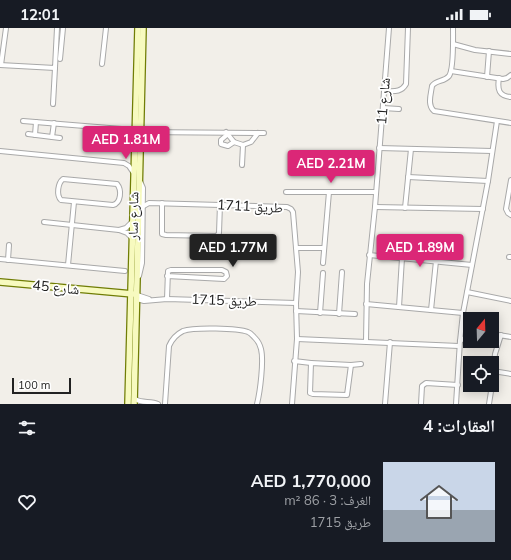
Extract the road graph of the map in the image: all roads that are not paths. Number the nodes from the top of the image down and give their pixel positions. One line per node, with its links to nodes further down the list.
1 (6, 28): 15 (street)
2 (57, 28): 16 (street)
3 (63, 28): 13 (street)
4 (106, 28): 14 (street)
5 (138, 28): 33 (street, شارع سار)
6 (143, 28): 34 (street, شارع سار)
7 (389, 28): 21 (street, شارع 11)
8 (408, 28): 21 (street)
9 (454, 28): 10 (street)
10 (453, 44): 11 (street); 17 (street)
11 (489, 51): 12 (street); 19 (street)
12 (511, 54)
13 (60, 59)
14 (102, 64)
15 (0, 65): 16 (street)
16 (54, 68): 23 (street)
17 (451, 71): 19 (street); 27 (street)
18 (511, 75): 20 (street)
19 (487, 76): 20 (street)
20 (498, 78): 22 (street)
21 (384, 91): 24 (street, شارع 11)
22 (511, 97)
23 (53, 104)
24 (383, 108): 25 (street); 46 (street, شارع 11)
25 (399, 109)
26 (23, 121): 28 (street)
27 (497, 121): 29 (street); 49 (street)
28 (36, 122): 30 (street); 39 (street)
29 (511, 123)
30 (54, 124): 31 (street); 40 (street)
31 (87, 127): 32 (street); 43 (street)
32 (108, 128): 33 (street); 43 (street)
33 (134, 130): 50 (street, شارع سار)
34 (141, 132): 35 (street); 56 (street, شارع سار)
35 (227, 133): 36 (street); 42 (street); 42 (street)
36 (258, 133): 37 (street); 45 (street)
37 (264, 133)
38 (28, 134): 39 (street)
39 (35, 135): 40 (street)
40 (52, 137): 41 (street)
41 (60, 138)
42 (234, 142): 45 (street)
43 (107, 143): 44 (street)
44 (112, 145)
45 (243, 145): 52 (street)
46 (379, 148): 47 (street); 60 (street, شارع 11)
47 (410, 149): 49 (street); 54 (street)
48 (0, 151): 51 (street)
49 (492, 151): 57 (street)
50 (134, 154): 51 (street); 53 (street, شارع سار)
51 (124, 164): 53 (street)
52 (242, 165)
53 (134, 173): 71 (street, شارع سار)
54 (408, 177): 57 (street); 68 (street)
55 (511, 180): 70 (street)
56 (140, 181): 61 (street); 91 (street, شارع سار)
57 (488, 181): 69 (street)
58 (286, 192): 59 (street)
59 (328, 192): 60 (street); 78 (street)
60 (375, 192): 67 (street, شارع 11)
61 (142, 198): 63 (street); 66 (street)
62 (74, 202): 62 (street); 73 (street)
63 (149, 203): 64 (street, طريق 1711); 66 (street, طريق 1711)
64 (162, 203): 65 (street, طريق 1711); 65 (street)
65 (220, 204): 77 (street, طريق 1711)
66 (142, 207): 91 (street)
67 (375, 207): 68 (street); 79 (street, شارع 11)
68 (405, 208): 69 (street)
69 (483, 209): 86 (street)
70 (511, 215)
71 (133, 221): 74 (street); 75 (street, شارع سار)
72 (44, 222): 73 (street)
73 (72, 225): 74 (street); 85 (street)
74 (118, 230): 75 (street)
75 (132, 238): 94 (street, شارع سار)
76 (9, 245): 82 (street)
77 (297, 248): 78 (street); 97 (street, طريق 1711)
78 (324, 248): 84 (street)
79 (370, 255): 80 (street); 98 (street, شارع 11)
80 (402, 258): 83 (street); 99 (street)
81 (0, 259): 82 (street)
82 (8, 260): 85 (street)
83 (436, 261): 86 (street); 100 (street)
84 (323, 263)
85 (68, 265): 87 (street)
86 (472, 265): 93 (street)
87 (125, 271)
88 (342, 272): 104 (street)
89 (323, 273): 102 (street)
90 (167, 276): 90 (street); 95 (street)
91 (138, 281): 94 (street, شارع سار)
92 (0, 282): 94 (street, شارع 45)
93 (467, 292): 96 (street); 103 (street)
94 (134, 296): 95 (street, طريق 1715); 123 (street, شارع سار); 124 (street, شارع سار)
95 (167, 299): 97 (street, طريق 1715)
96 (511, 301)
97 (296, 303): 101 (street, طريق 1711)
98 (366, 304): 99 (street); 110 (street, شارع 11)
99 (399, 307): 100 (street)
100 (431, 310): 103 (street)
101 (296, 311): 102 (street); 108 (street, طريق 1711)
102 (320, 312): 104 (street)
103 (463, 312): 111 (street)
104 (339, 314): 105 (street)
105 (354, 314)
106 (501, 335): 107 (street); 114 (street)
107 (511, 337)
108 (297, 339): 110 (street); 115 (street, طريق 1711)
109 (463, 339): 111 (street)
110 (366, 341): 112 (street)
111 (460, 341): 113 (street)
112 (390, 342): 113 (street); 129 (street)
113 (460, 346): 121 (street)
114 (495, 356)
115 (294, 361): 116 (street); 128 (street, طريق 1711)
116 (311, 363): 118 (street); 118 (street)
117 (361, 364): 118 (street)
118 (351, 365)
119 (499, 372): 120 (street)
120 (511, 374)
121 (458, 385): 130 (street); 131 (street)
122 (491, 392): 132 (street)
123 (134, 401): 125 (street)
124 (128, 404)
125 (158, 404)
126 (165, 404): 127 (street)
127 (257, 404)
128 (292, 404)
129 (384, 404)
130 (421, 404)
131 (456, 404)
132 (489, 404)

